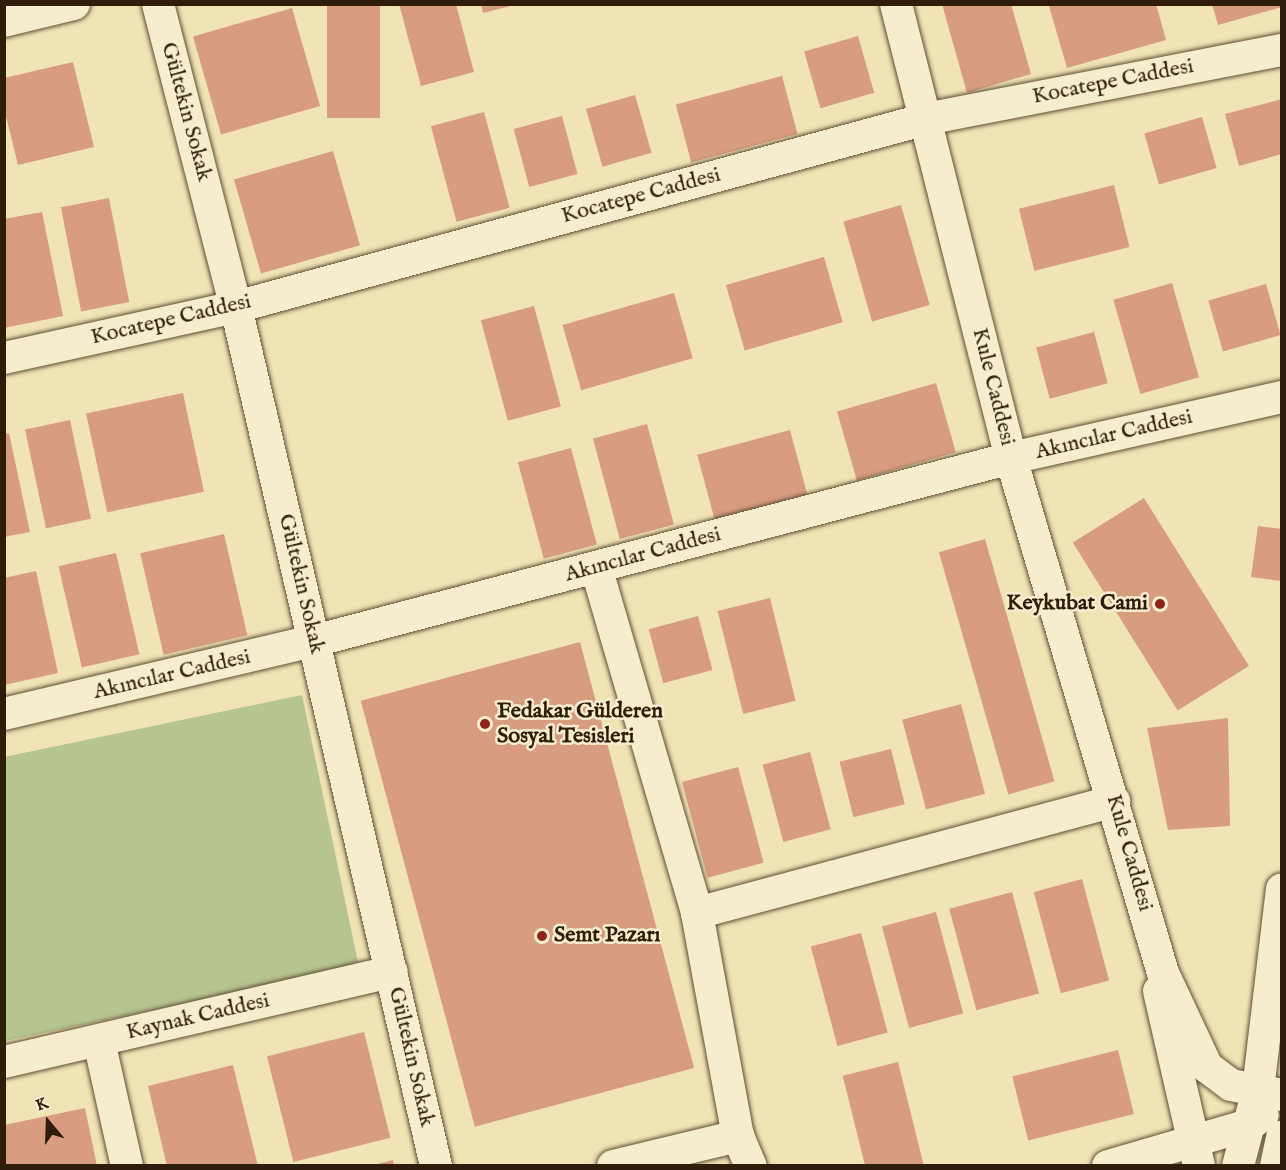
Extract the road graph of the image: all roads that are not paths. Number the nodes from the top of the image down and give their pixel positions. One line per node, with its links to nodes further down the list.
1 (74, 4): 4 (street)
2 (158, 4): 7 (street, Gültekin Sokak)
3 (896, 4): 6 (street, Kule Caddesi)
4 (4, 21)
5 (1281, 50): 6 (street, Kocatepe Caddesi)
6 (926, 118): 7 (street, Kocatepe Caddesi); 10 (street, Kule Caddesi)
7 (236, 307): 8 (street, Kocatepe Caddesi); 12 (street, Gültekin Sokak)
8 (4, 358)
9 (1281, 397): 10 (street, Akıncılar Caddesi)
10 (1011, 458): 11 (street, Akıncılar Caddesi); 14 (street, Kule Caddesi)
11 (596, 567): 12 (street, Akıncılar Caddesi); 16 (street)
12 (314, 641): 13 (street, Akıncılar Caddesi); 17 (street, Gültekin Sokak)
13 (4, 714)
14 (1114, 801): 16 (street); 18 (street, Kule Caddesi)
15 (1281, 889): 21 (street)
16 (697, 913): 23 (street)
17 (392, 972): 19 (street, Kaynak Caddesi); 27 (street, Gültekin Sokak)
18 (1162, 973): 21 (street, Kule Caddesi); 25 (street, Kule Caddesi)
19 (99, 1041): 20 (street, Kaynak Caddesi); 26 (street)
20 (4, 1062)
21 (1274, 1096): 22 (street)
22 (1249, 1125): 25 (street); 31 (street)
23 (738, 1136): 28 (street); 29 (street)
24 (1281, 1137): 32 (street)
25 (1196, 1151): 30 (street)
26 (127, 1166)
27 (436, 1166)
28 (612, 1166)
29 (751, 1166)
30 (1108, 1166)
31 (1238, 1166)
32 (1276, 1166)

